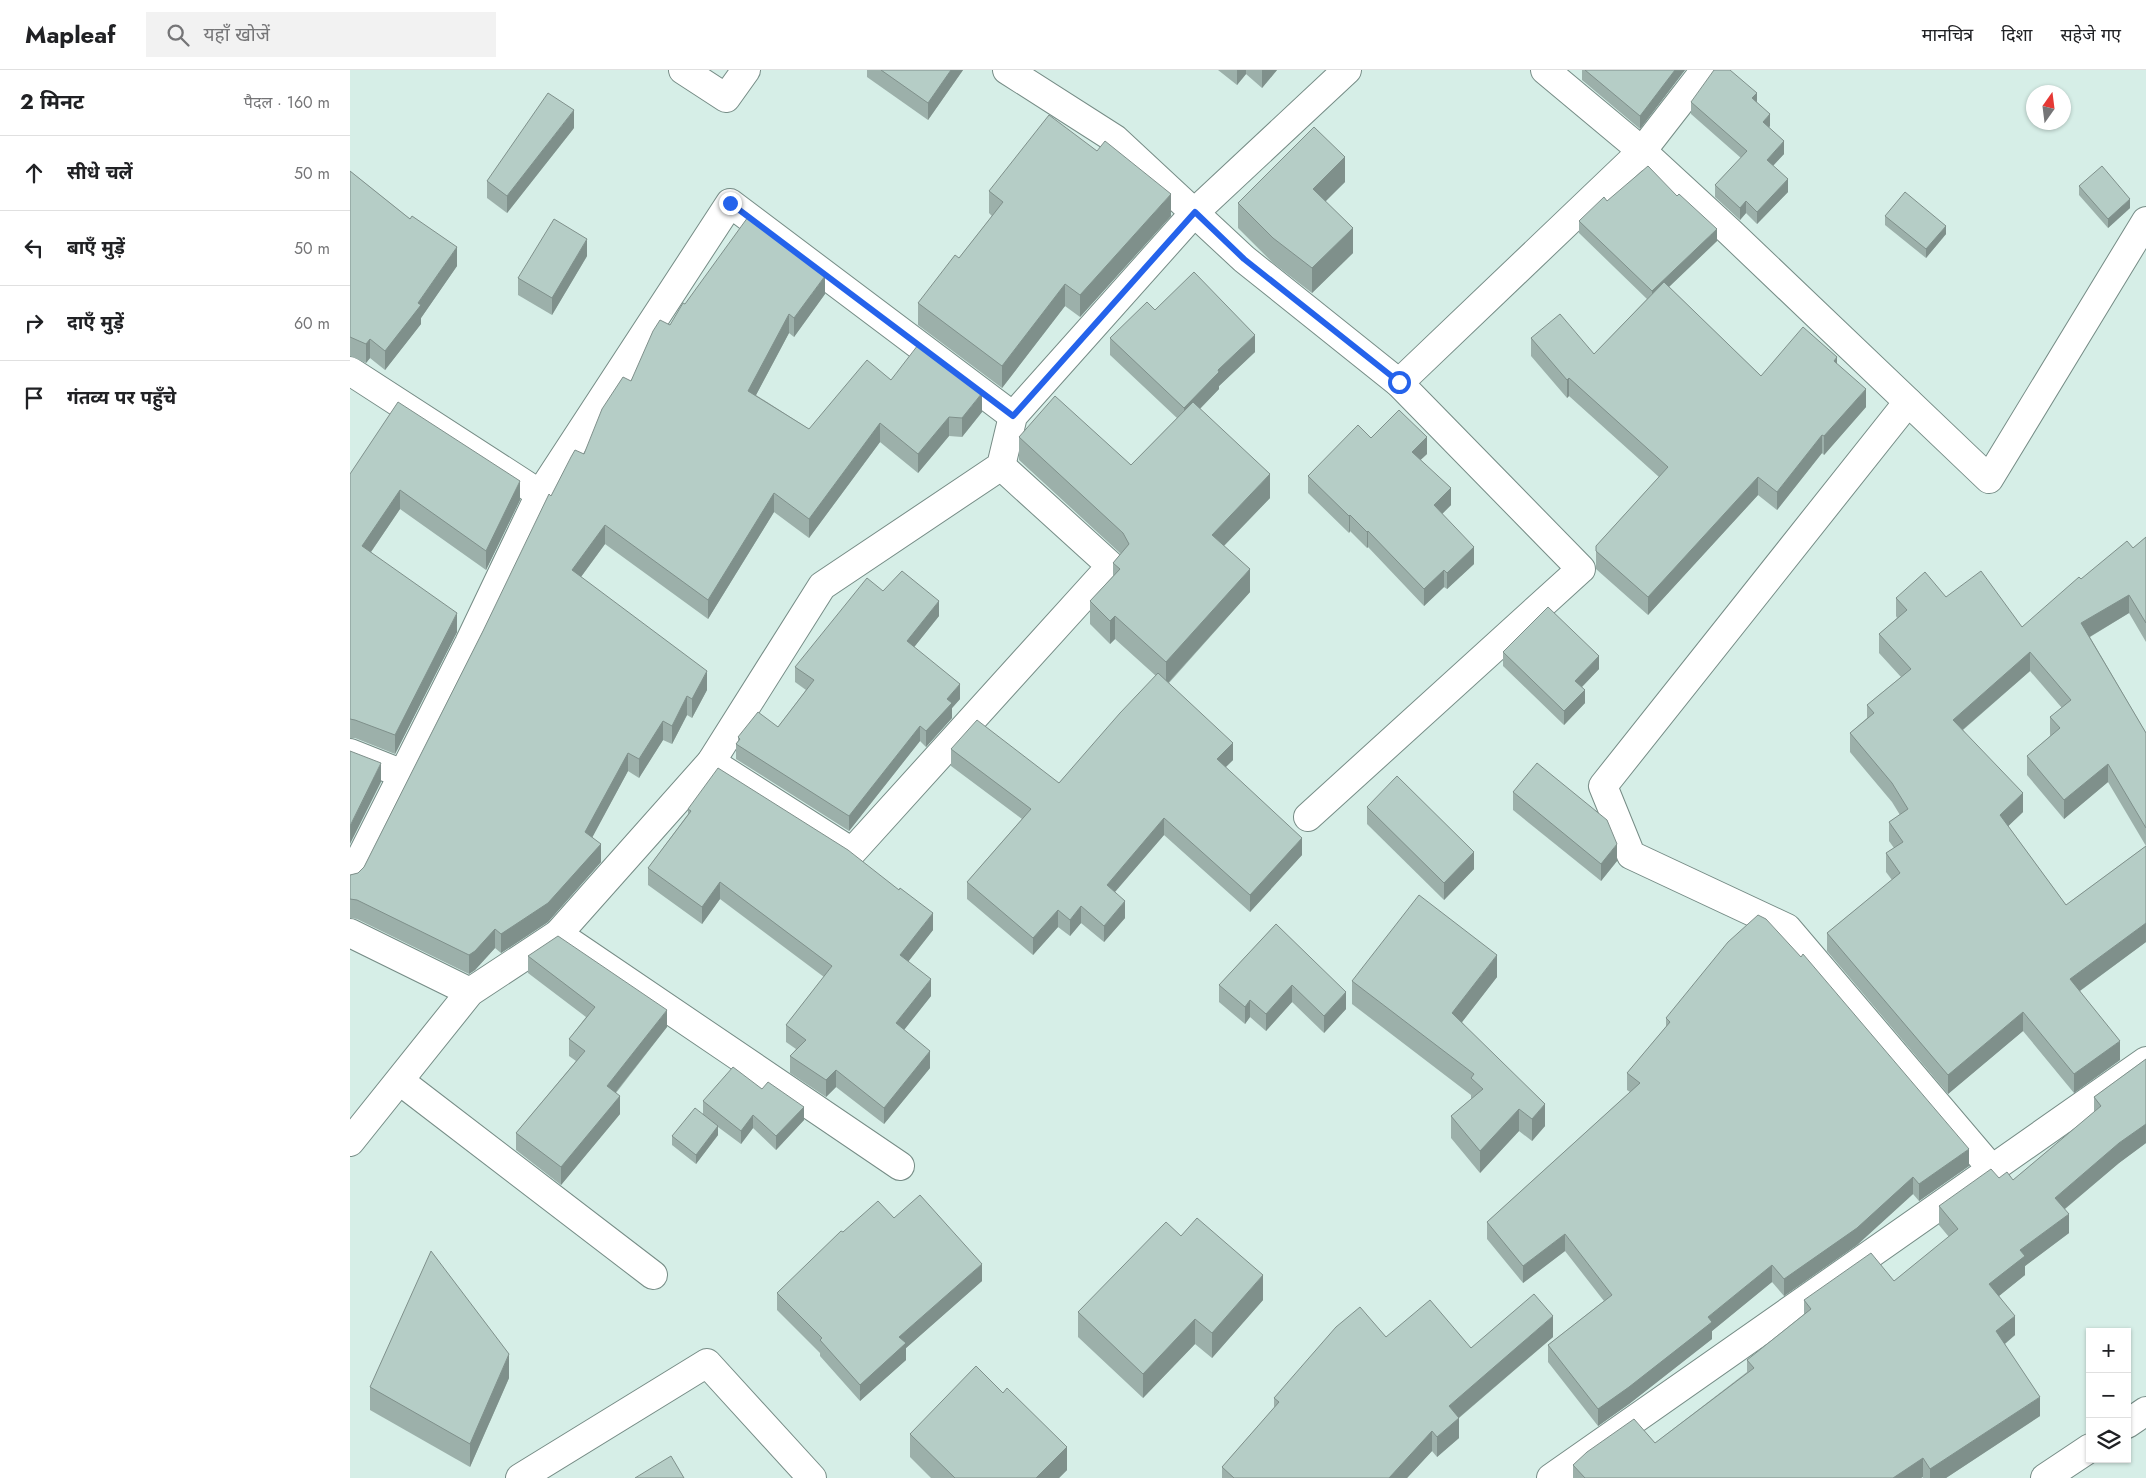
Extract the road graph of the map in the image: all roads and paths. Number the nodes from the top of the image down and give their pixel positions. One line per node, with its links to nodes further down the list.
1 (683, 70): 2 (street)
2 (746, 70)
3 (1007, 70): 8 (street)
4 (1347, 70): 8 (street)
5 (1545, 70): 7 (street)
6 (1705, 70): 7 (street)
7 (1642, 151): 11 (street); 12 (street)
8 (1195, 212): 11 (street); 13 (street)
9 (2146, 220): 12 (street)
10 (350, 371): 15 (street)
11 (1399, 382): 19 (street)
12 (1908, 402): 28 (street)
13 (1013, 416): 14 (street); 15 (street)
14 (1001, 466): 17 (street); 17 (street)
15 (540, 494): 18 (street)
16 (350, 753): 18 (street)
17 (711, 762): 22 (street)
18 (403, 774): 20 (street)
19 (1308, 817)
20 (350, 879)
21 (350, 933): 23 (street)
22 (558, 934): 23 (street); 27 (street)
23 (470, 992): 25 (street)
24 (2146, 1061): 28 (street)
25 (400, 1081): 26 (street); 29 (street)
26 (350, 1142)
27 (900, 1166)
28 (1992, 1168): 35 (street)
29 (653, 1275)
30 (2146, 1412): 31 (street)
31 (2131, 1421)
32 (2086, 1451): 36 (street)
33 (520, 1478): 34 (street)
34 (812, 1478)
35 (1551, 1478)
36 (2045, 1478)

